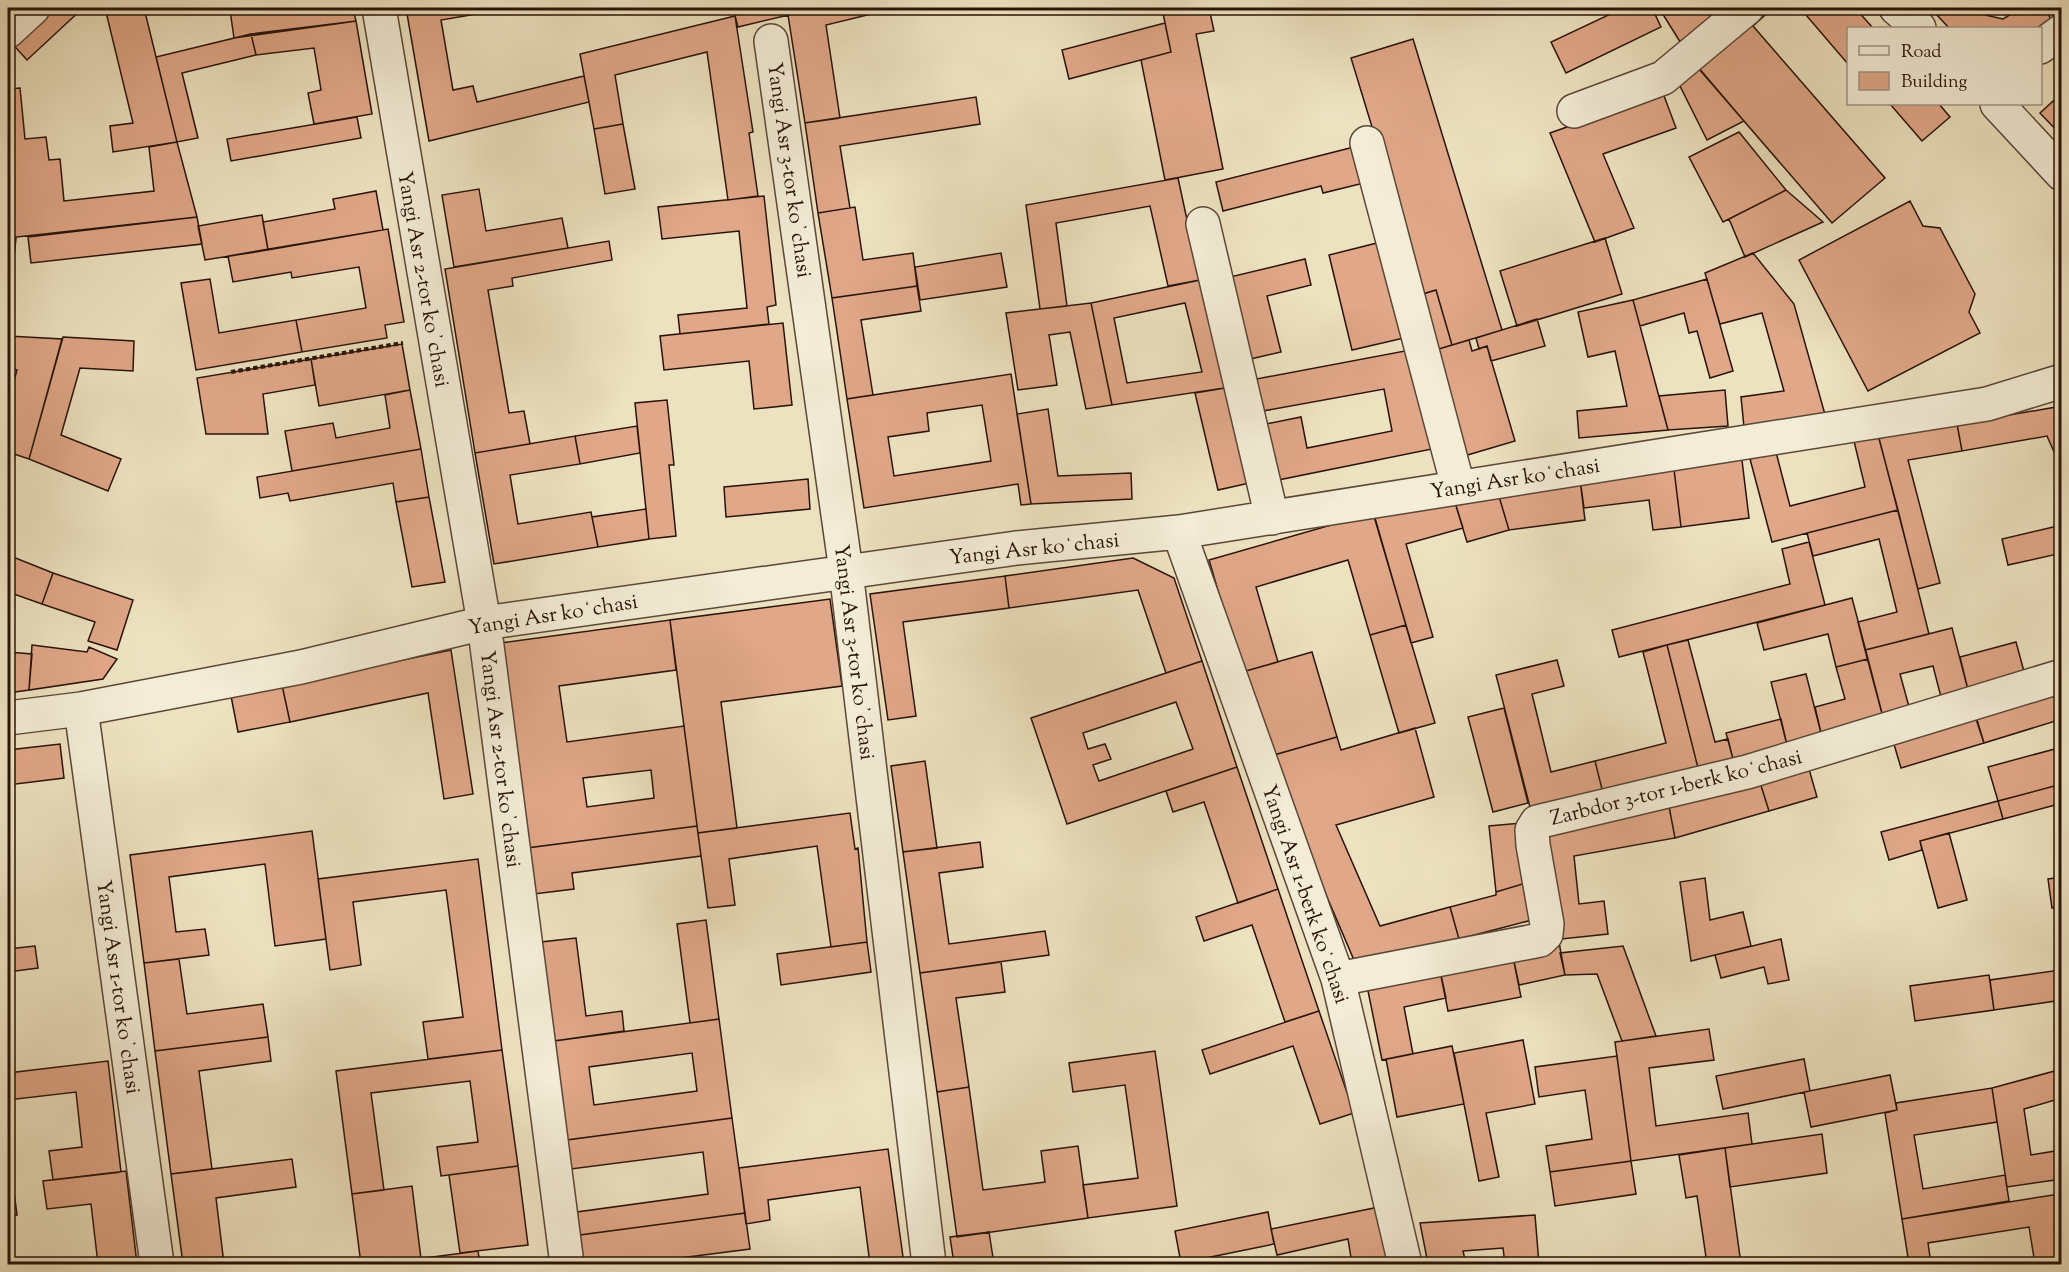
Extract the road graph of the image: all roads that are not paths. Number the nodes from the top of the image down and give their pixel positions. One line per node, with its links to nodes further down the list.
1 (33, 8): 6 (street)
2 (379, 8): 20 (street, Yangi Asr 2-tor koʼchasi)
3 (1747, 8): 11 (street)
4 (1896, 8): 5 (street)
5 (1918, 27)
6 (8, 31)
7 (2061, 32): 9 (street)
8 (771, 41): 19 (street, Yangi Asr 3-tor koʼchasi)
9 (2042, 46)
10 (1998, 105): 13 (street)
11 (1574, 111)
12 (1367, 144): 16 (street)
13 (2061, 174)
14 (1203, 224): 17 (street)
15 (2061, 381): 16 (street, Yangi Asr koʻchasi)
16 (1458, 486): 17 (street, Yangi Asr koʻchasi)
17 (1272, 518): 18 (street, Yangi Asr koʻchasi)
18 (1179, 532): 19 (street, Yangi Asr koʻchasi); 24 (street, Yangi Asr 1-berk koʻchasi)
19 (846, 571): 20 (street, Yangi Asr koʻchasi); 27 (street, Yangi Asr 3-tor koʼchasi)
20 (484, 623): 22 (street, Yangi Asr koʻchasi); 26 (street, Yangi Asr 2-tor koʼchasi)
21 (2061, 676): 24 (street, Zarbdor 3-tor 1-berk koʻchasi)
22 (81, 709): 23 (street, Yangi Asr koʻchasi); 25 (street, Yangi Asr 1-tor koʼchasi)
23 (8, 718)
24 (1338, 979): 28 (street, Yangi Asr 1-berk koʻchasi)
25 (157, 1264)
26 (567, 1264)
27 (929, 1264)
28 (1405, 1264)

